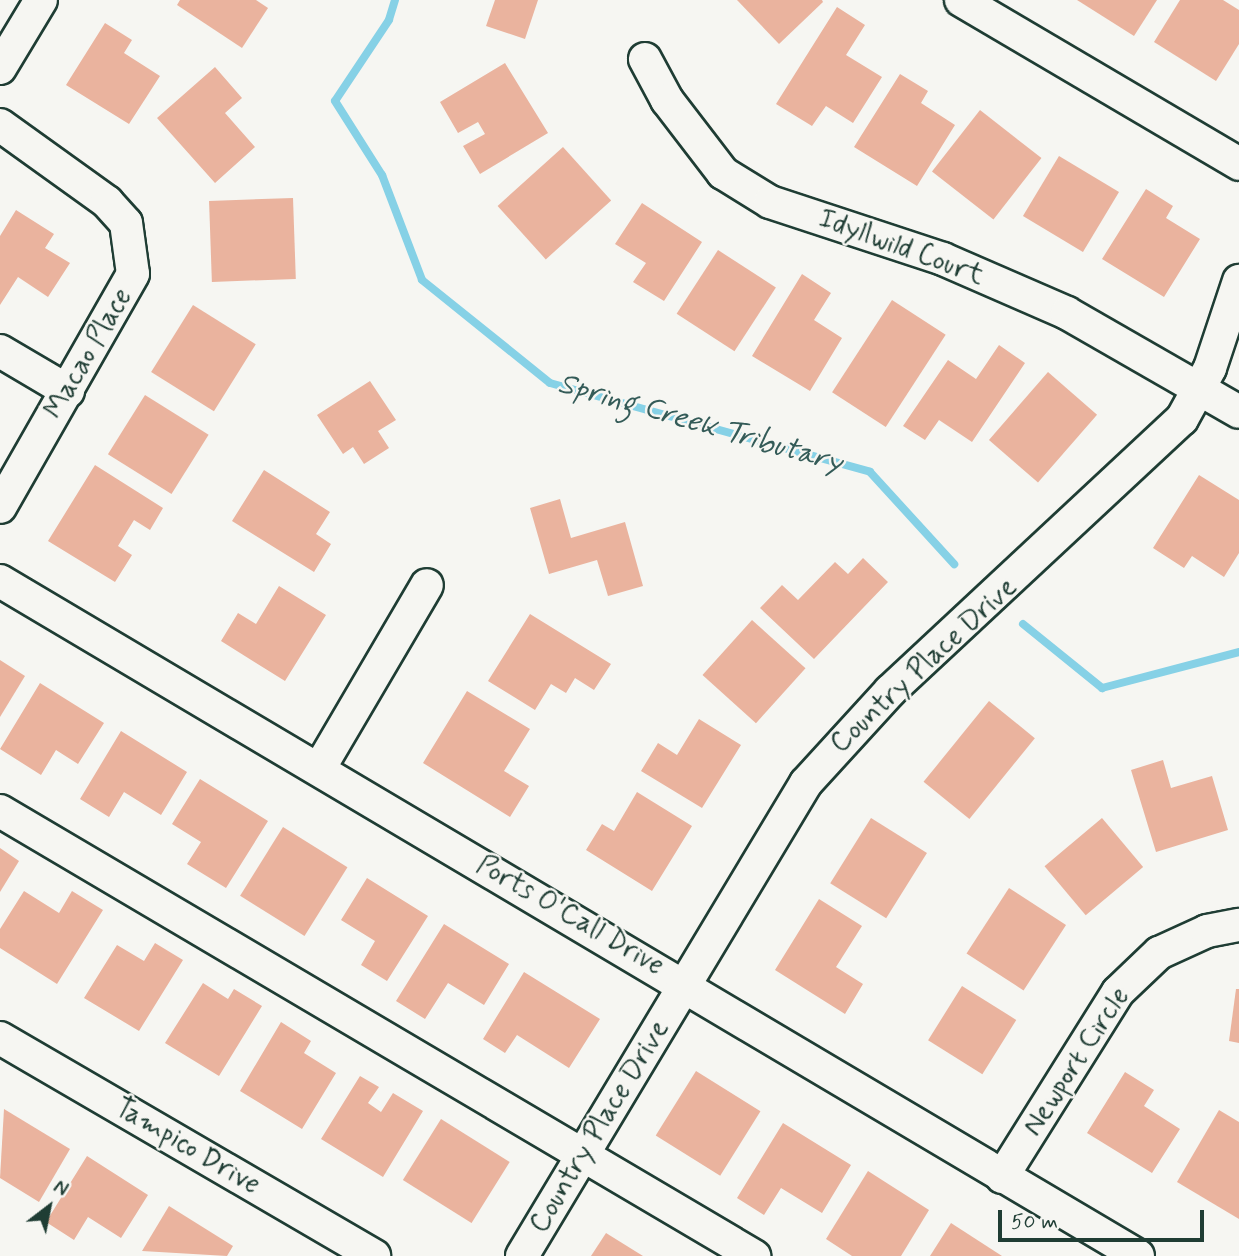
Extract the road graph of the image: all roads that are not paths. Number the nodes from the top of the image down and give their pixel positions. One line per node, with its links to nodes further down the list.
1 (41, 0): 4 (street)
2 (961, 0): 6 (street)
3 (645, 59): 10 (street, Idyllwild Court)
4 (0, 68)
5 (0, 125): 9 (street, Macao Place)
6 (1239, 164)
7 (1239, 281): 10 (street, Country Place Drive)
8 (0, 351): 9 (street)
9 (68, 391): 12 (street, Macao Place)
10 (1199, 394): 11 (street, Idyllwild Court); 18 (street, Country Place Drive)
11 (1239, 412)
12 (0, 508)
13 (0, 580): 15 (street, Ports O'Call Drive)
14 (427, 585): 15 (street)
15 (319, 769): 18 (street, Ports O'Call Drive)
16 (0, 811): 20 (street)
17 (1239, 925): 21 (street, Newport Circle)
18 (685, 984): 20 (street, Country Place Drive); 21 (street, Ports O'Call Drive)
19 (0, 1038): 22 (street, Tampico Drive)
20 (583, 1155): 23 (street, Country Place Drive); 24 (street)
21 (1002, 1177): 25 (street, Ports O'Call Drive)
22 (374, 1256)
23 (522, 1256)
24 (754, 1256)
25 (1138, 1256)

